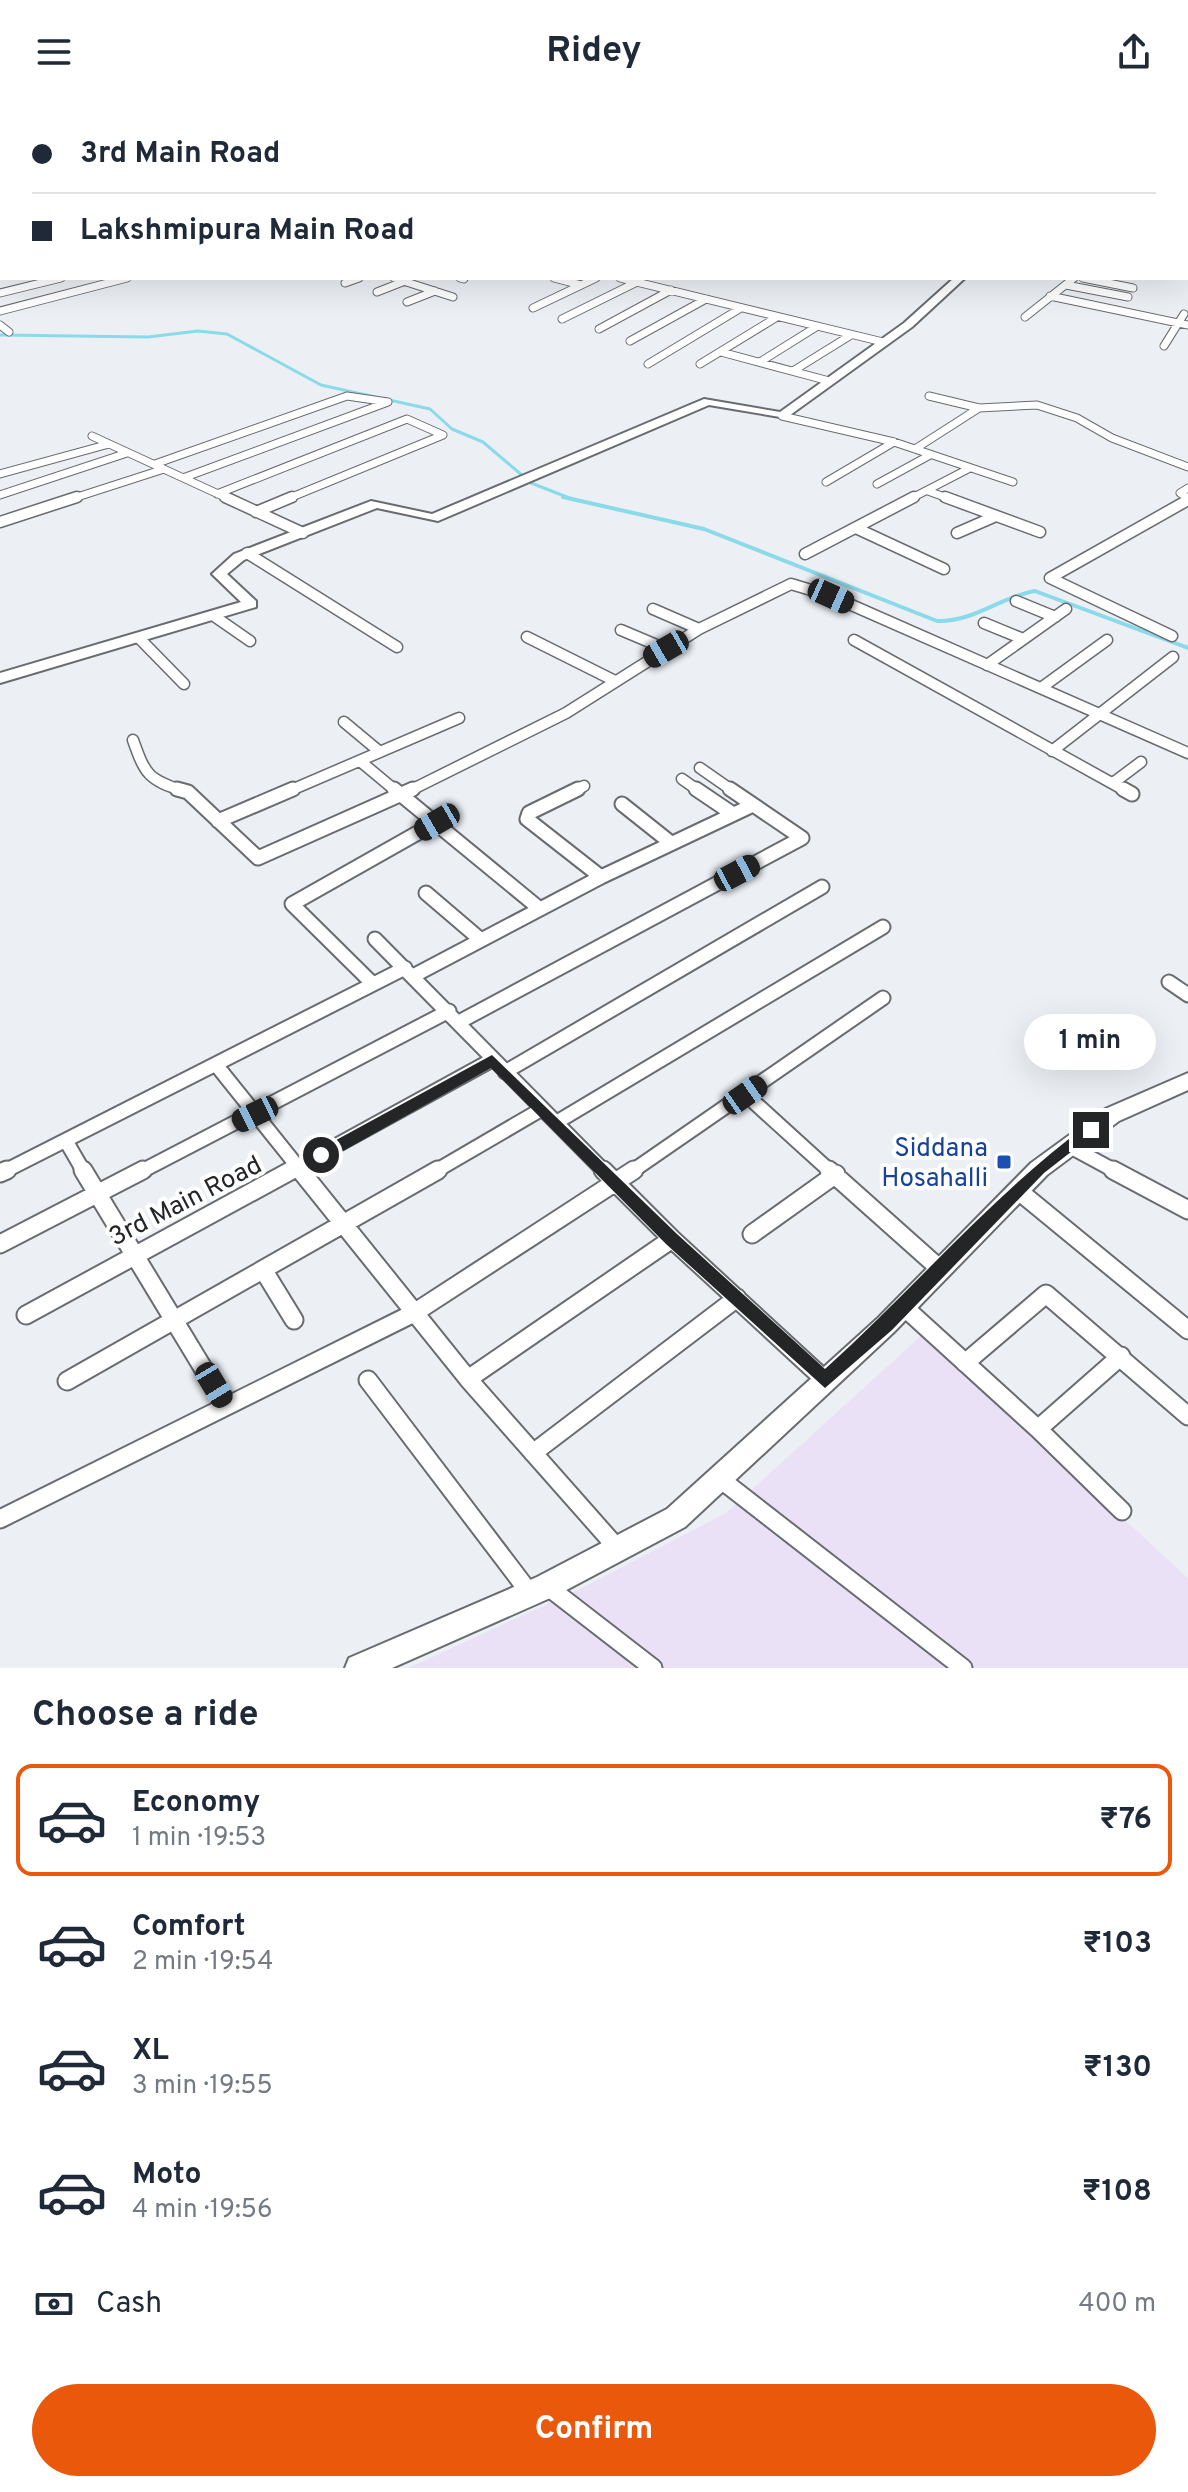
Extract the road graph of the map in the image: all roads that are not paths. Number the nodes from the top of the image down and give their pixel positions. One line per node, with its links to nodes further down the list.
1 (53, 280): 20 (street)
2 (119, 280): 29 (street)
3 (353, 280): 14 (street)
4 (401, 280): 11 (street)
5 (562, 280): 15 (street)
6 (592, 280): 15 (street)
7 (628, 280): 12 (street)
8 (958, 280): 43 (street)
9 (1072, 280): 16 (street)
10 (1108, 280): 13 (street)
11 (405, 281): 18 (street); 19 (street)
12 (637, 282): 17 (street); 34 (street)
13 (1134, 282)
14 (345, 283)
15 (581, 285): 26 (street)
16 (1066, 285): 21 (street); 23 (street)
17 (671, 290): 24 (street); 39 (street)
18 (435, 291): 22 (street); 25 (street)
19 (377, 292)
20 (0, 293)
21 (1050, 296): 32 (street); 33 (street)
22 (453, 297)
23 (1128, 297)
24 (706, 299): 27 (street); 42 (street)
25 (407, 302)
26 (533, 308)
27 (741, 308): 31 (street); 47 (street)
28 (1145, 308): 33 (street)
29 (0, 311)
30 (1184, 314): 35 (street)
31 (777, 317): 38 (street); 45 (street)
32 (1025, 317)
33 (1138, 317): 35 (street)
34 (562, 319)
35 (1178, 324): 37 (street); 44 (street)
36 (0, 325): 40 (street)
37 (1188, 325)
38 (816, 327): 41 (street); 46 (street)
39 (599, 329)
40 (9, 332)
41 (851, 335): 43 (street); 49 (street)
42 (630, 341)
43 (883, 342): 50 (street)
44 (1164, 346)
45 (721, 352): 46 (street); 48 (street)
46 (760, 362): 49 (street)
47 (648, 364)
48 (700, 364)
49 (793, 371): 50 (street)
50 (829, 381): 53 (street)
51 (929, 396): 52 (street)
52 (979, 408): 57 (street); 61 (street)
53 (782, 416): 55 (street); 78 (street)
54 (92, 436): 56 (street)
55 (894, 442): 57 (street); 65 (street)
56 (109, 444): 58 (street); 63 (street)
57 (915, 449): 59 (street)
58 (127, 453): 60 (street); 71 (street)
59 (930, 455): 62 (street); 67 (street)
60 (160, 467): 64 (street); 64 (street); 75 (street)
61 (1188, 467)
62 (970, 468): 66 (street); 69 (street)
63 (0, 474)
64 (183, 478): 70 (street)
65 (826, 482)
66 (1013, 482)
67 (877, 484)
68 (1188, 488): 72 (street)
69 (928, 491): 74 (street); 76 (street)
70 (217, 494): 73 (street); 73 (street)
71 (0, 495)
72 (1188, 499): 91 (street)
73 (256, 512): 78 (street)
74 (996, 516): 77 (street); 79 (street)
75 (0, 522)
76 (858, 529): 81 (street); 82 (street)
77 (1040, 532)
78 (303, 533): 80 (street)
79 (957, 533)
80 (247, 553): 86 (street); 98 (street)
81 (805, 554)
82 (944, 569)
83 (1016, 601): 87 (street)
84 (653, 609): 89 (street)
85 (1066, 609): 87 (street)
86 (214, 616): 93 (street); 97 (street)
87 (1055, 617): 94 (street)
88 (984, 623): 94 (street)
89 (699, 629): 99 (street); 101 (street)
90 (621, 630): 99 (street)
91 (1172, 636)
92 (527, 637): 103 (street)
93 (139, 638): 102 (street); 104 (street)
94 (1023, 639): 101 (street)
95 (854, 640): 110 (street)
96 (1107, 640): 105 (street)
97 (250, 641)
98 (397, 647)
99 (666, 649): 103 (street)
100 (1173, 657): 106 (street)
101 (987, 665): 105 (street)
102 (0, 678)
103 (613, 680): 119 (street)
104 (184, 684)
105 (1041, 688): 106 (street)
106 (1100, 714): 110 (street); 112 (street)
107 (459, 718): 111 (street)
108 (344, 722): 111 (street)
109 (133, 740): 124 (street)
110 (1052, 751): 117 (street)
111 (380, 752): 113 (street)
112 (1188, 753)
113 (360, 761): 119 (street); 124 (street)
114 (1141, 762): 117 (street)
115 (700, 768): 122 (street)
116 (682, 779): 123 (street)
117 (1113, 783): 120 (street)
118 (584, 786): 127 (street)
119 (402, 794): 124 (street); 125 (street)
120 (1132, 794)
121 (622, 804): 126 (street)
122 (753, 805): 123 (street); 139 (street)
123 (733, 814): 126 (street)
124 (218, 821)
125 (437, 822): 130 (street); 136 (street)
126 (671, 843): 127 (street)
127 (601, 877): 130 (street)
128 (822, 887): 142 (street)
129 (426, 893): 133 (street)
130 (540, 909): 133 (street)
131 (883, 927): 147 (street)
132 (375, 939): 134 (street)
133 (481, 940): 134 (street)
134 (409, 972): 136 (street); 139 (street)
135 (1169, 982): 137 (street)
136 (373, 984): 141 (street)
137 (1188, 995)
138 (883, 998): 153 (street)
139 (454, 1016): 140 (street); 146 (street)
140 (492, 1060): 142 (street); 150 (street, 3rd Main Road)
141 (217, 1066): 146 (street); 148 (street)
142 (505, 1072): 145 (street)
143 (1188, 1081): 149 (street)
144 (755, 1103): 152 (street)
145 (542, 1109): 147 (street); 157 (street)
146 (255, 1114): 150 (street); 154 (street)
147 (557, 1122): 153 (street)
148 (66, 1141): 151 (street); 154 (street)
149 (1069, 1146): 155 (street); 156 (street)
150 (297, 1169): 157 (street); 161 (street, 3rd Main Road)
151 (0, 1173)
152 (836, 1174): 158 (street); 162 (street)
153 (614, 1183): 159 (street); 166 (street)
154 (96, 1192): 160 (street); 161 (street)
155 (1020, 1192): 162 (street); 170 (street)
156 (1188, 1210)
157 (344, 1223): 163 (street); 166 (street)
158 (752, 1234)
159 (672, 1239): 164 (street); 173 (street)
160 (0, 1244)
161 (132, 1254): 167 (street, 3rd Main Road); 169 (street)
162 (939, 1268): 165 (street)
163 (264, 1271): 168 (street); 169 (street)
164 (737, 1298): 175 (street); 180 (street)
165 (904, 1307): 172 (street); 175 (street)
166 (414, 1313): 173 (street); 177 (street)
167 (26, 1315)
168 (294, 1320)
169 (177, 1321): 176 (street); 177 (street)
170 (1188, 1330)
171 (1121, 1356): 172 (street); 178 (street); 179 (street)
172 (965, 1363): 179 (street)
173 (468, 1379): 180 (street)
174 (368, 1380): 185 (street)
175 (825, 1380): 181 (street)
176 (67, 1381)
177 (226, 1406): 183 (street)
178 (1188, 1416)
179 (1038, 1429): 182 (street)
180 (533, 1453): 184 (street)
181 (719, 1478): 184 (street); 189 (street)
182 (1122, 1511)
183 (0, 1519)
184 (619, 1550): 185 (street)
185 (538, 1589): 186 (street); 188 (street)
186 (397, 1660): 187 (street)
187 (359, 1668)
188 (653, 1668)
189 (963, 1668)

